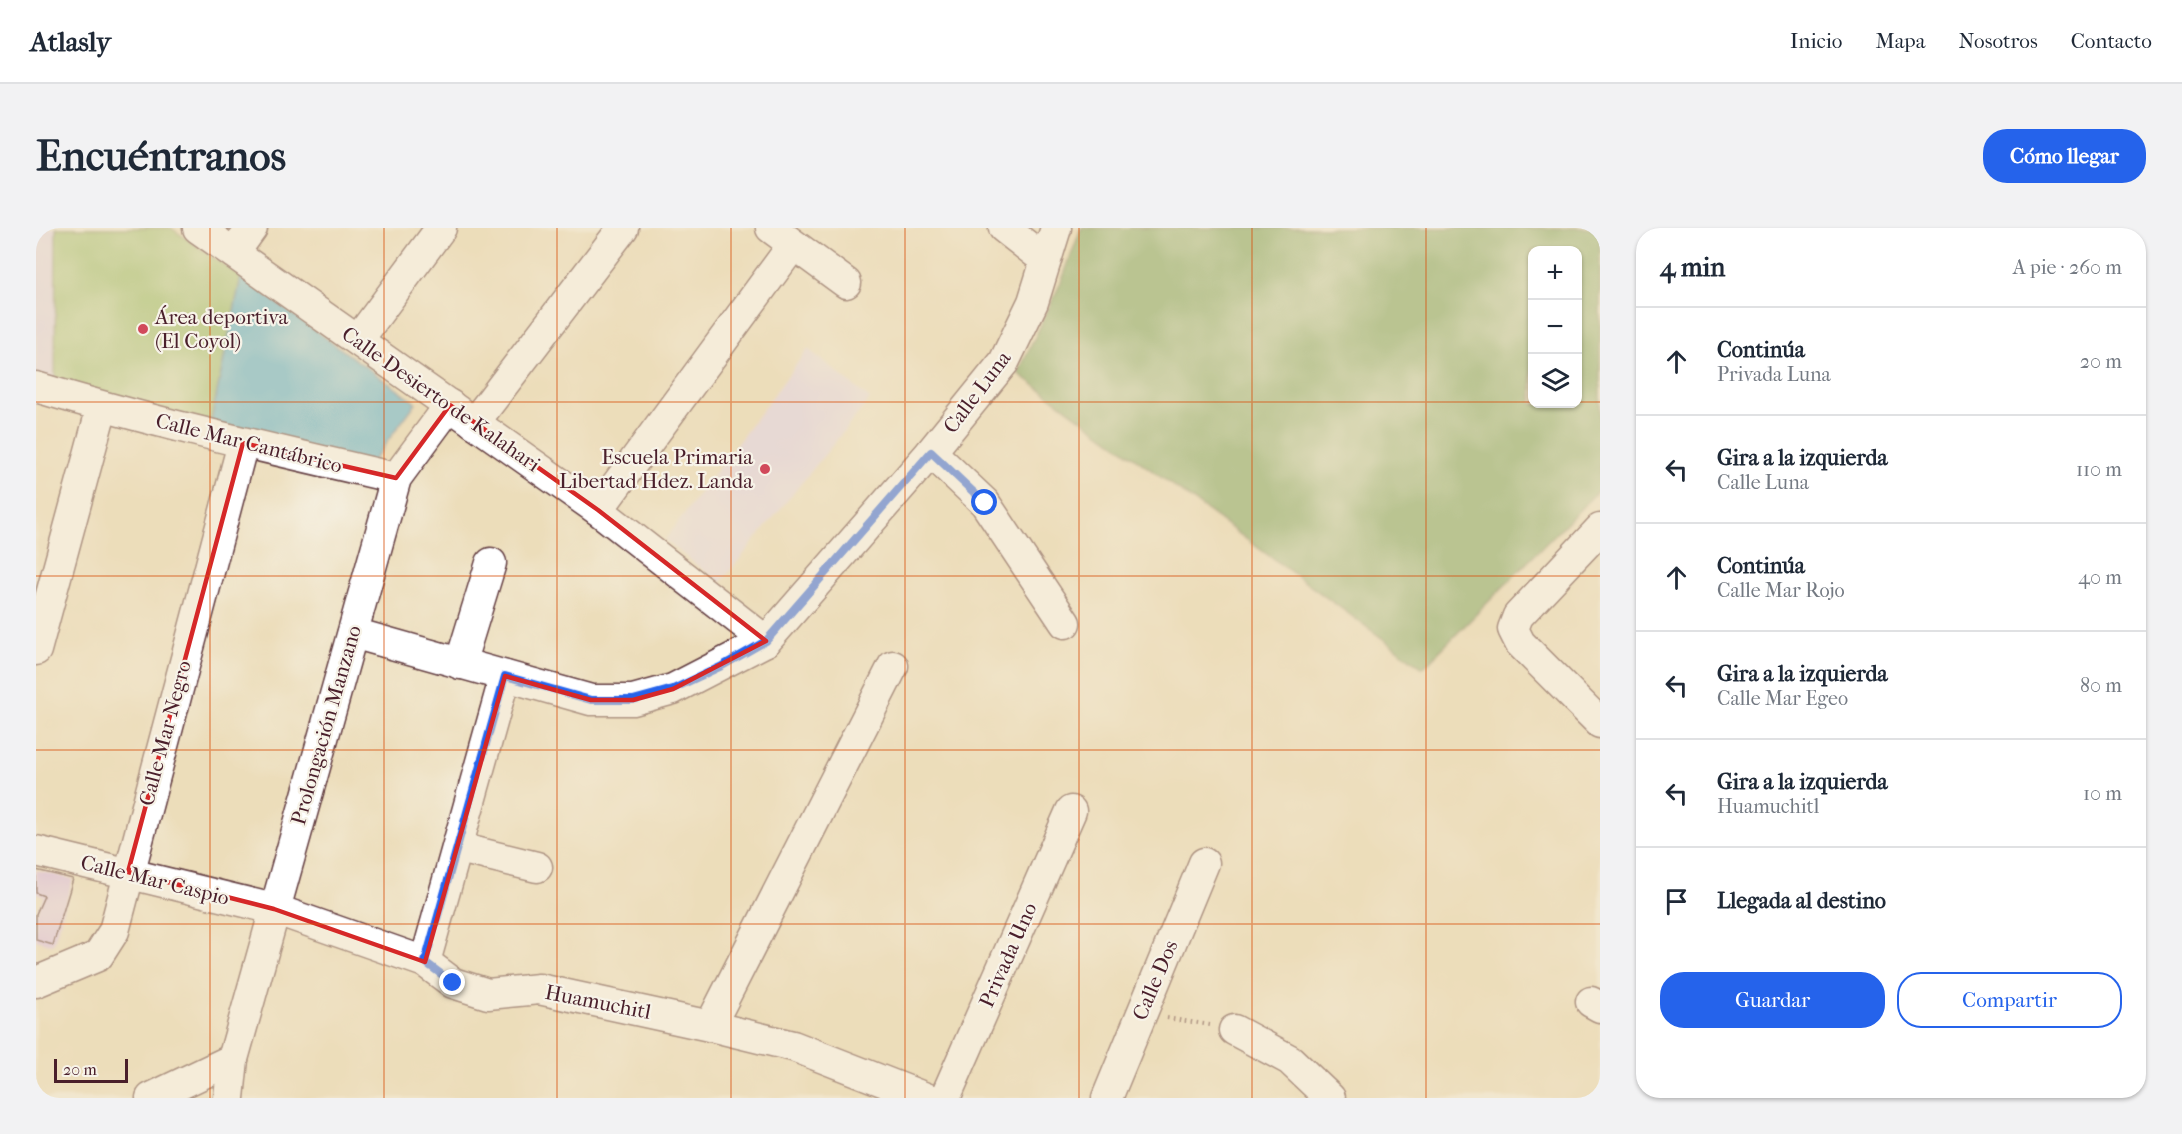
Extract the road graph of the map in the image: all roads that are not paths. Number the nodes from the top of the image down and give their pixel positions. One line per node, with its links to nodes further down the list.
1 (198, 228): 8 (street, Calle Desierto de Kalahari)
2 (252, 228): 8 (street)
3 (441, 228): 11 (street)
4 (623, 228): 15 (street)
5 (1004, 228): 9 (street)
6 (1056, 228): 9 (street, Calle Luna)
7 (782, 236): 10 (street); 19 (street)
8 (234, 253): 11 (street, Calle Desierto de Kalahari)
9 (1045, 260): 17 (street, Calle Luna)
10 (846, 283)
11 (358, 340): 13 (street, Calle Desierto de Kalahari)
12 (36, 387): 14 (street, Calle Mar Cantábrico)
13 (450, 405): 15 (street, Calle Desierto de Kalahari); 18 (street, Prolongación Manzano)
14 (102, 407): 16 (street, Calle Mar Cantábrico); 25 (street)
15 (474, 423): 19 (street, Calle Desierto de Kalahari)
16 (243, 443): 18 (street, Calle Mar Cantábrico); 35 (street, Calle Mar Negro)
17 (931, 452): 22 (street); 24 (street, Calle Luna)
18 (396, 478): 23 (street, Prolongación Manzano)
19 (598, 510): 24 (street, Calle Desierto de Kalahari)
20 (1600, 529): 29 (street)
21 (491, 563): 26 (street)
22 (1065, 623)
23 (353, 633): 26 (street, Calle Luna); 36 (street, Prolongación Manzano)
24 (766, 641): 28 (street, Calle Luna)
25 (36, 650)
26 (460, 664): 28 (street, Calle Luna)
27 (893, 666): 39 (street)
28 (505, 676): 31 (street)
29 (1600, 723)
30 (1071, 811): 45 (street, Privada Uno)
31 (459, 848): 34 (street); 37 (street)
32 (36, 851): 35 (street, Calle Mar Caspio)
33 (1204, 863): 46 (street, Calle Dos)
34 (537, 867)
35 (128, 872): 36 (street, Calle Mar Caspio); 38 (street, Calle Mar Negro)
36 (274, 909): 37 (street, Huamuchitl); 41 (street, Prolongación Manzano)
37 (425, 962): 39 (street, Huamuchitl)
38 (36, 982)
39 (710, 1026): 44 (street, Huamuchitl)
40 (1234, 1030): 47 (street)
41 (233, 1059): 42 (street); 43 (street, Prolongación Manzano)
42 (151, 1098)
43 (229, 1098)
44 (926, 1098)
45 (945, 1098)
46 (1107, 1098)
47 (1330, 1098)

